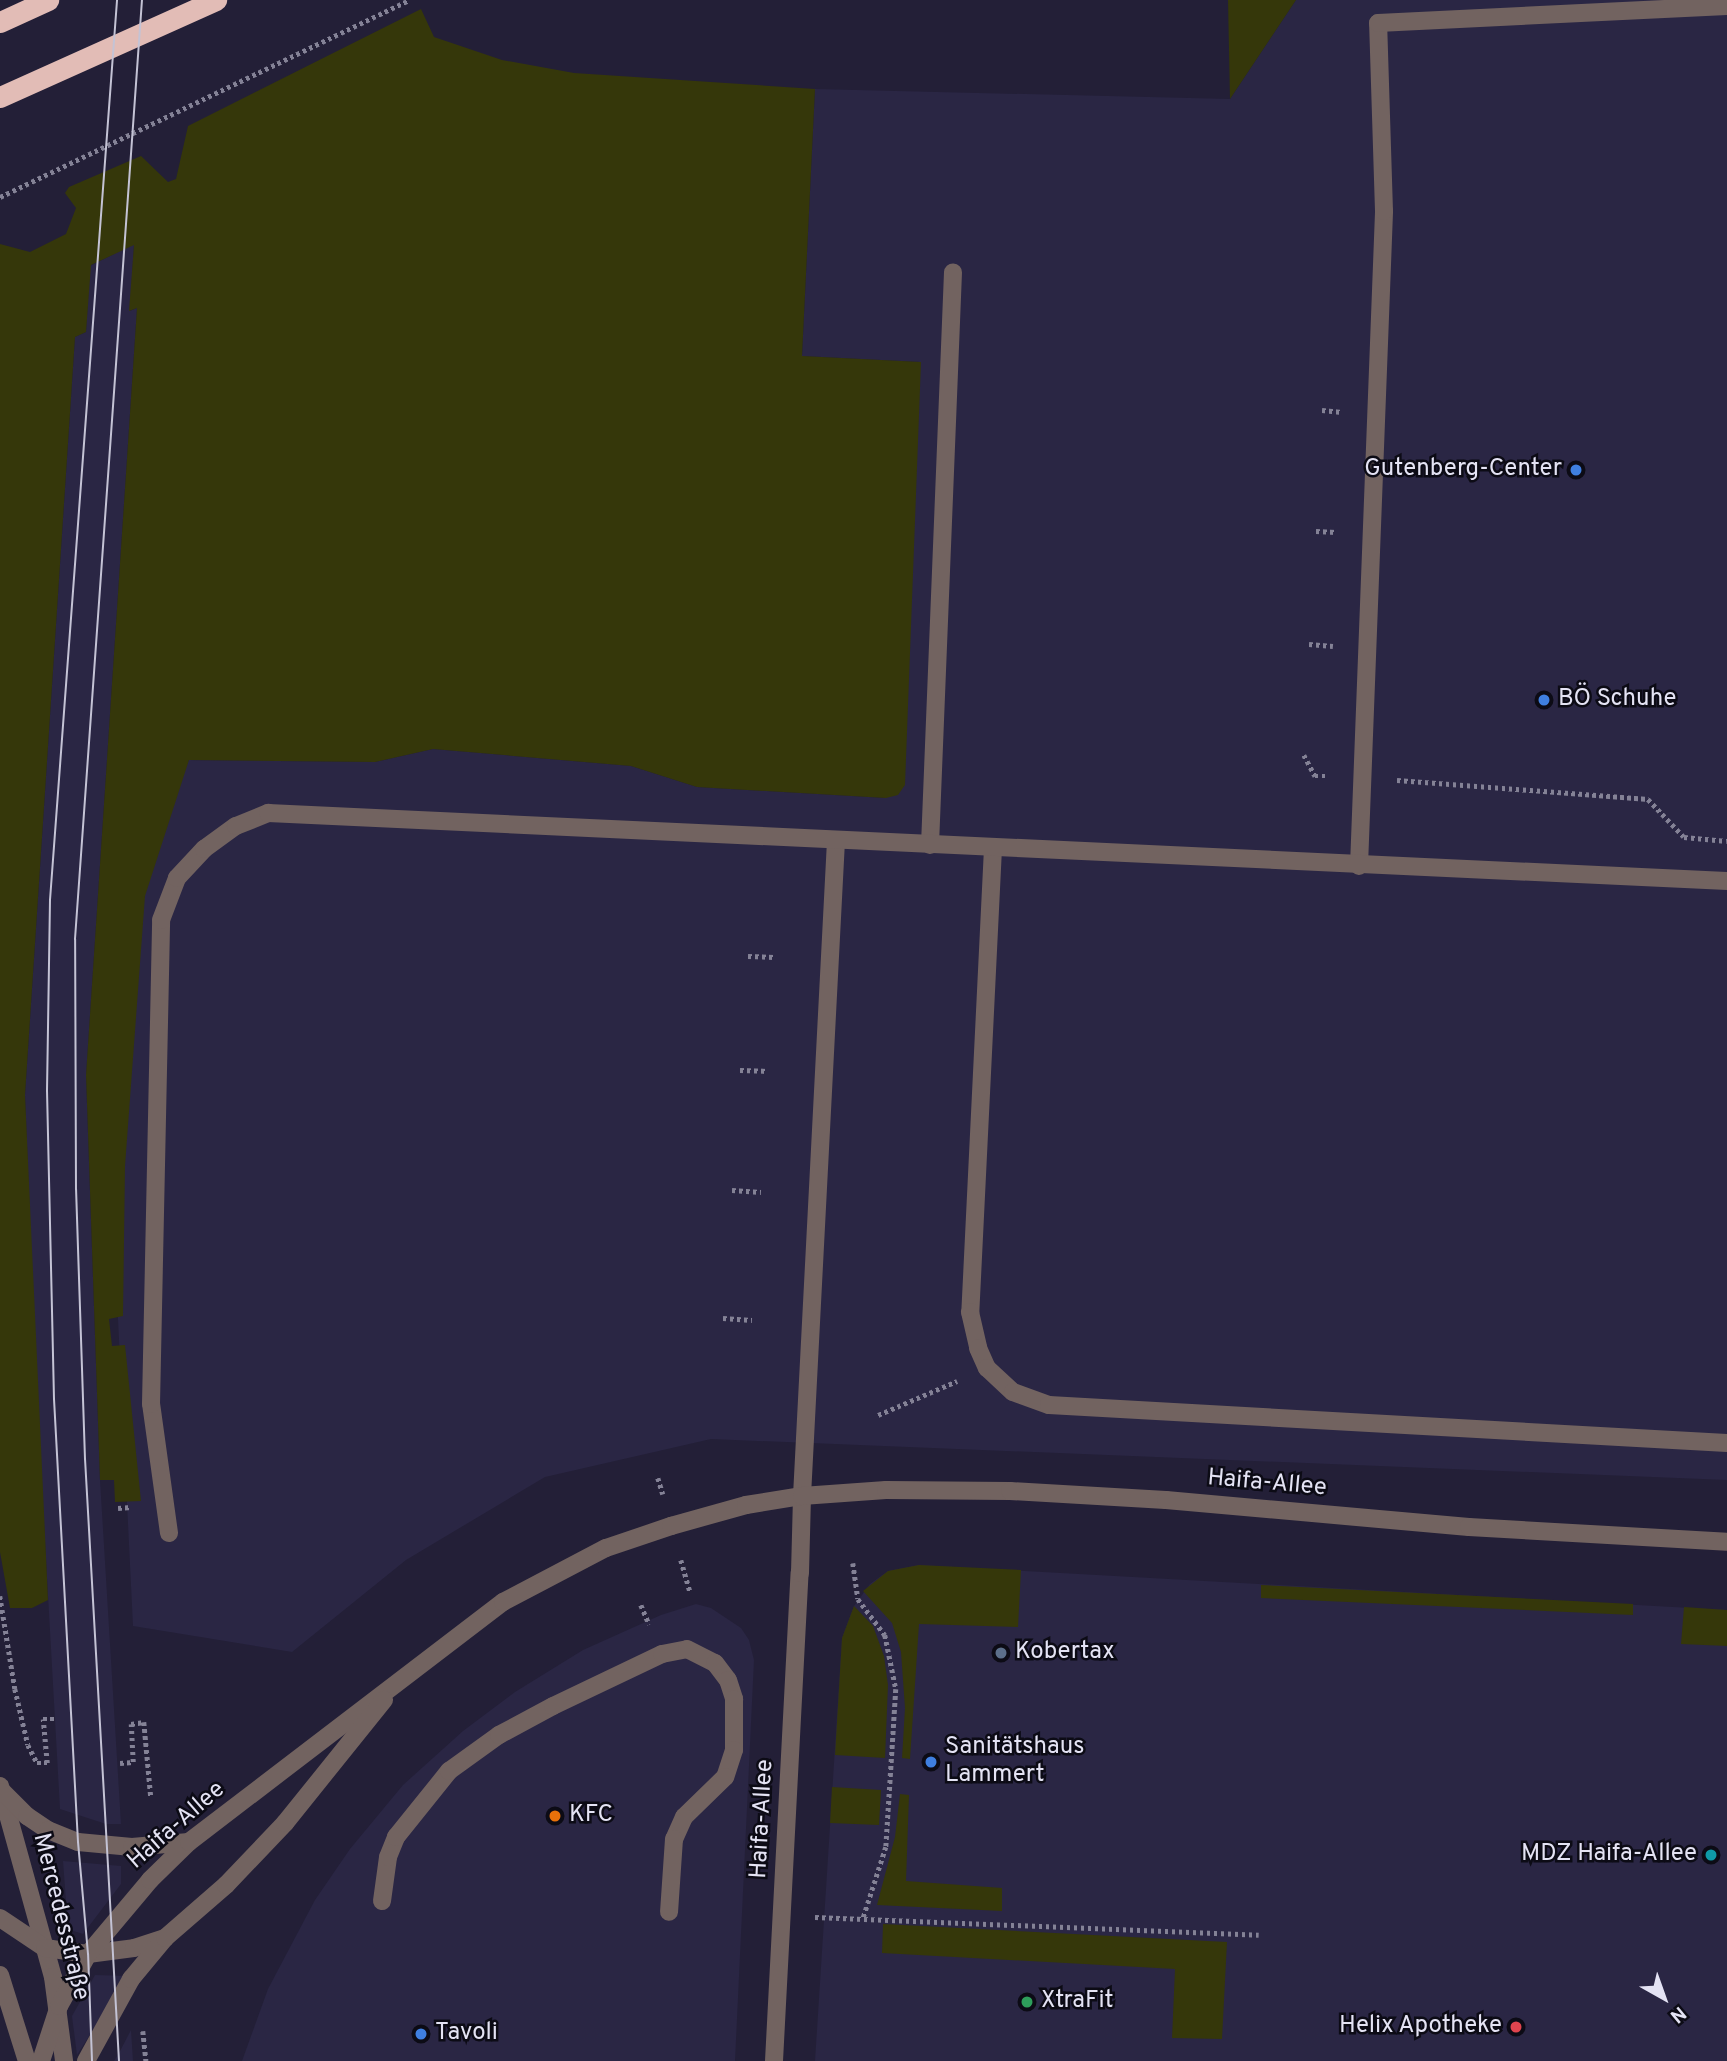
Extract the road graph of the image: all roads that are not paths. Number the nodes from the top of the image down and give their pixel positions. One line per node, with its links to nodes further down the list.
1 (48, 0): 4 (highway)
2 (216, 0): 5 (highway)
3 (1727, 6): 10 (street)
4 (0, 22)
5 (0, 97)
6 (953, 272): 8 (street)
7 (836, 840): 8 (street); 13 (street); 14 (street)
8 (930, 845): 9 (street)
9 (993, 848): 10 (street); 12 (street)
10 (1359, 866): 11 (street)
11 (1727, 881)
12 (1727, 1443)
13 (802, 1496): 15 (street, Haifa-Allee); 16 (street, Haifa-Allee); 31 (street, Haifa-Allee)
14 (169, 1533)
15 (1727, 1542)
16 (404, 1675): 18 (street, Haifa-Allee); 22 (street, Haifa-Allee)
17 (1, 1789): 18 (street); 23 (street, Mercedesstraße)
18 (189, 1842): 24 (street, Haifa-Allee)
19 (382, 1901): 20 (street)
20 (669, 1912)
21 (0, 1918): 23 (street)
22 (165, 1938): 24 (street); 30 (street, Haifa-Allee)
23 (45, 1948): 24 (street); 26 (street, Mercedesstraße)
24 (89, 1954): 26 (street, Haifa-Allee)
25 (0, 1975): 27 (street)
26 (59, 2006): 28 (street, Haifa-Allee); 29 (street, Mercedesstraße)
27 (27, 2061)
28 (41, 2061)
29 (64, 2061)
30 (86, 2061)
31 (774, 2061)

